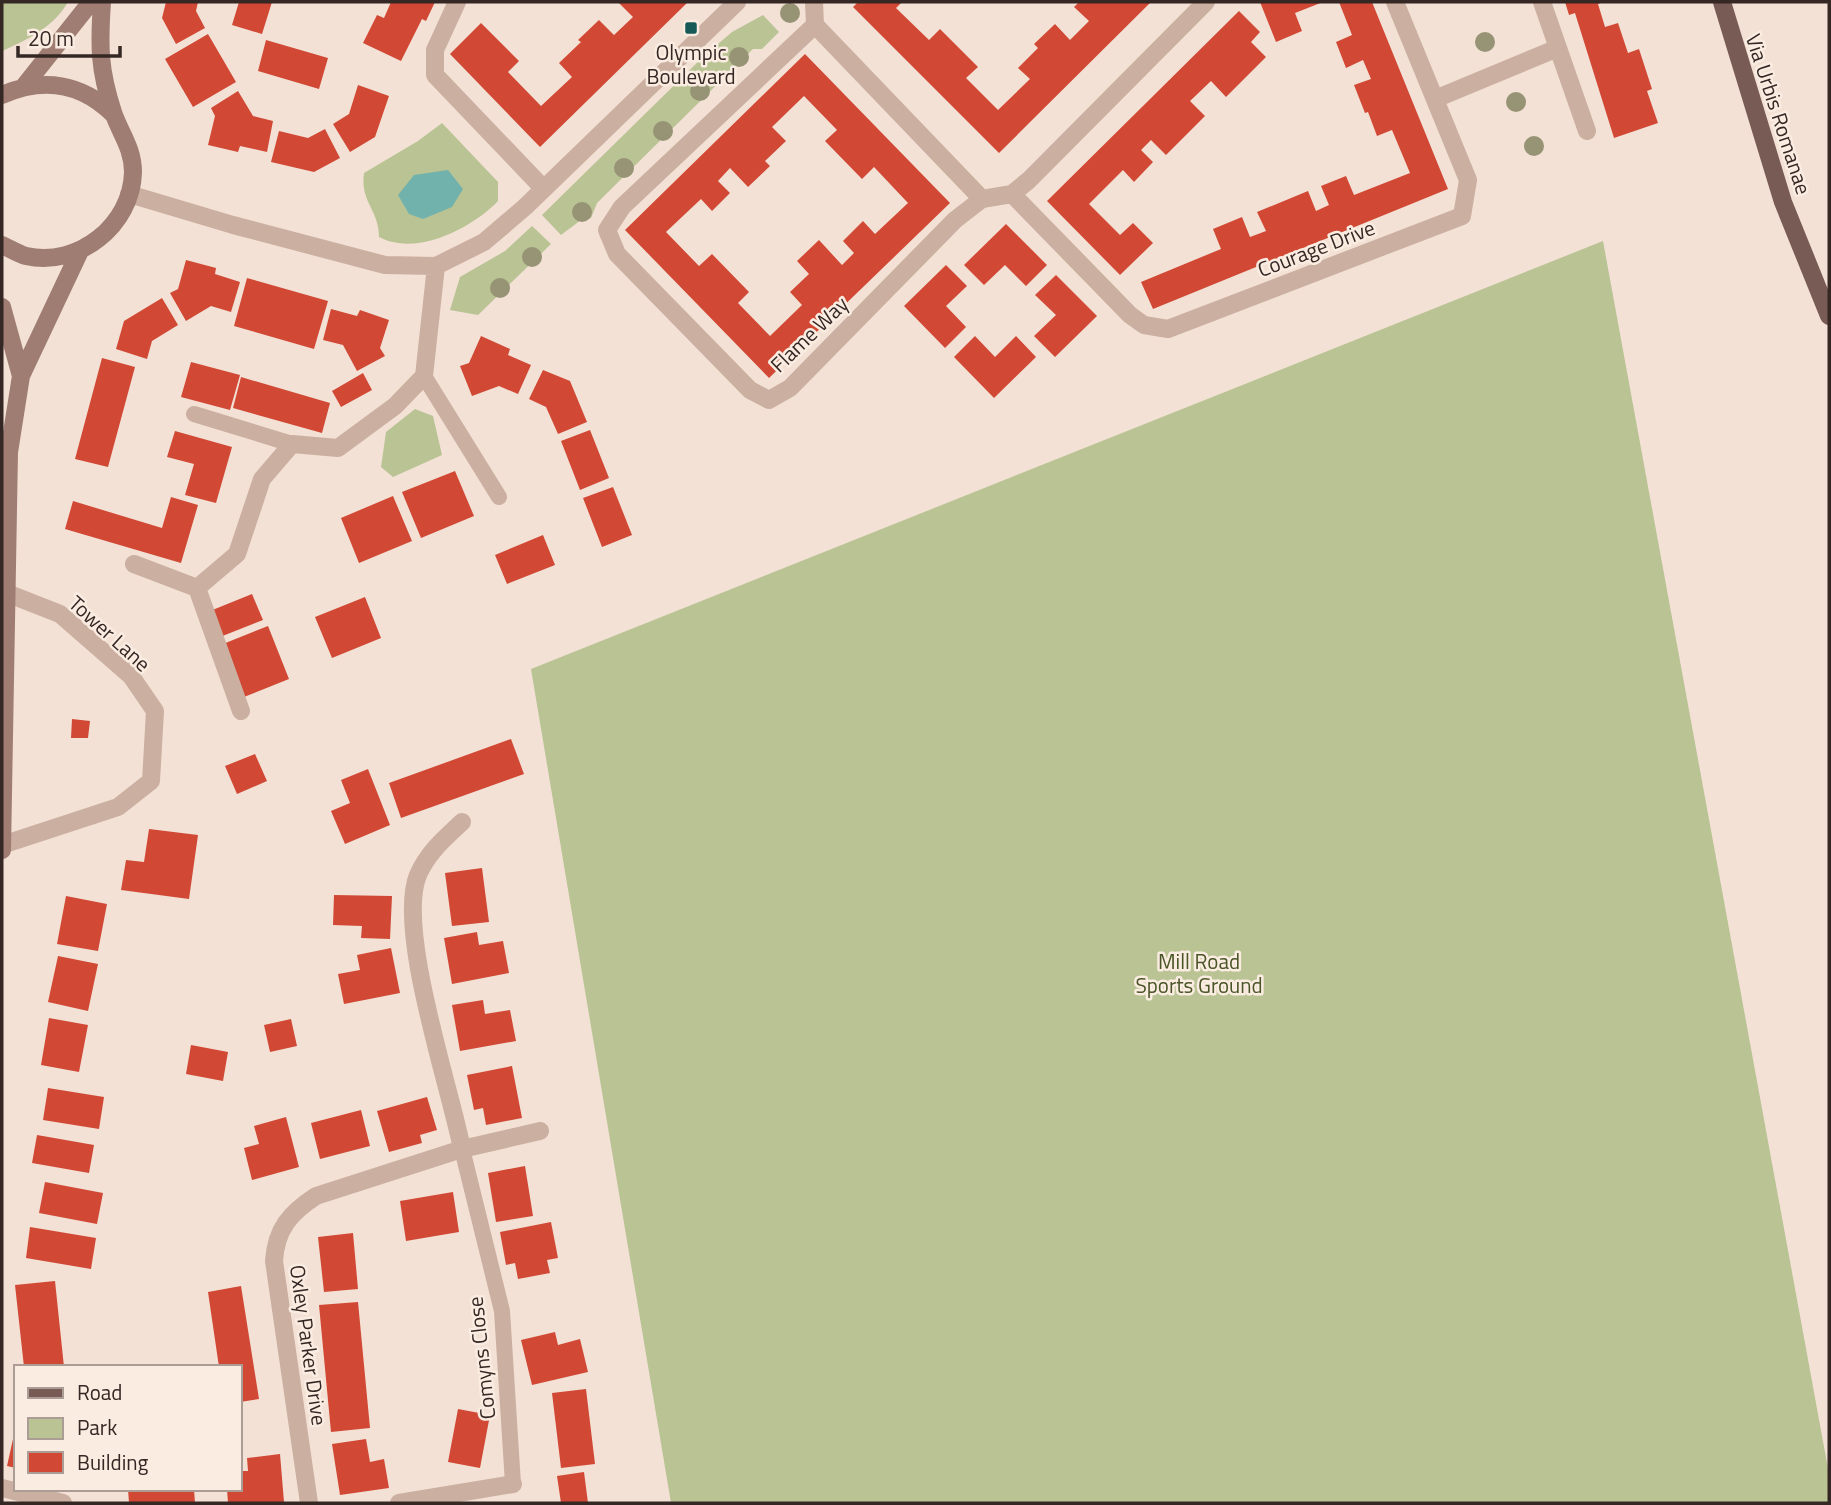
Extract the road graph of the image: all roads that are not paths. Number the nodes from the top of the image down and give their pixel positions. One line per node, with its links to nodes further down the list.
1 (91, 2): 12 (street)
2 (102, 2): 15 (street)
3 (457, 2): 17 (street)
4 (737, 2): 17 (street)
5 (814, 2): 10 (street)
6 (1206, 2): 19 (street)
7 (1395, 2): 14 (street, Courage Drive)
8 (1542, 2): 11 (street)
9 (1722, 2): 25 (main road, Via Urbis Romanae)
10 (815, 24): 20 (street); 20 (street, Flame Way)
11 (1558, 48): 14 (street); 16 (street)
12 (25, 85): 13 (street); 15 (street)
13 (2, 95)
14 (1435, 99): 19 (street, Courage Drive)
15 (114, 115): 18 (street)
16 (1587, 131)
17 (543, 188): 23 (street)
18 (129, 194): 22 (street); 23 (street)
19 (1012, 194): 20 (street, Flame Way)
20 (982, 199)
21 (2, 245): 22 (street)
22 (80, 251): 26 (street)
23 (436, 266): 27 (street)
24 (2, 307): 26 (street)
25 (1829, 316)
26 (21, 376): 33 (street)
27 (425, 376): 29 (street); 30 (lane)
28 (194, 414): 29 (lane)
29 (292, 444): 32 (street)
30 (499, 497)
31 (134, 564): 32 (street)
32 (197, 588): 34 (street)
33 (4, 592): 36 (street); 36 (street, Tower Lane)
34 (241, 711)
35 (462, 822): 39 (street)
36 (2, 845): 37 (street)
37 (2, 850)
38 (540, 1131): 39 (street, Oxley Parker Drive)
39 (461, 1149): 40 (lane, Comyns Close); 43 (street, Oxley Parker Drive)
40 (513, 1484): 44 (street)
41 (14, 1491): 42 (street)
42 (63, 1503)
43 (309, 1503)
44 (399, 1503)

